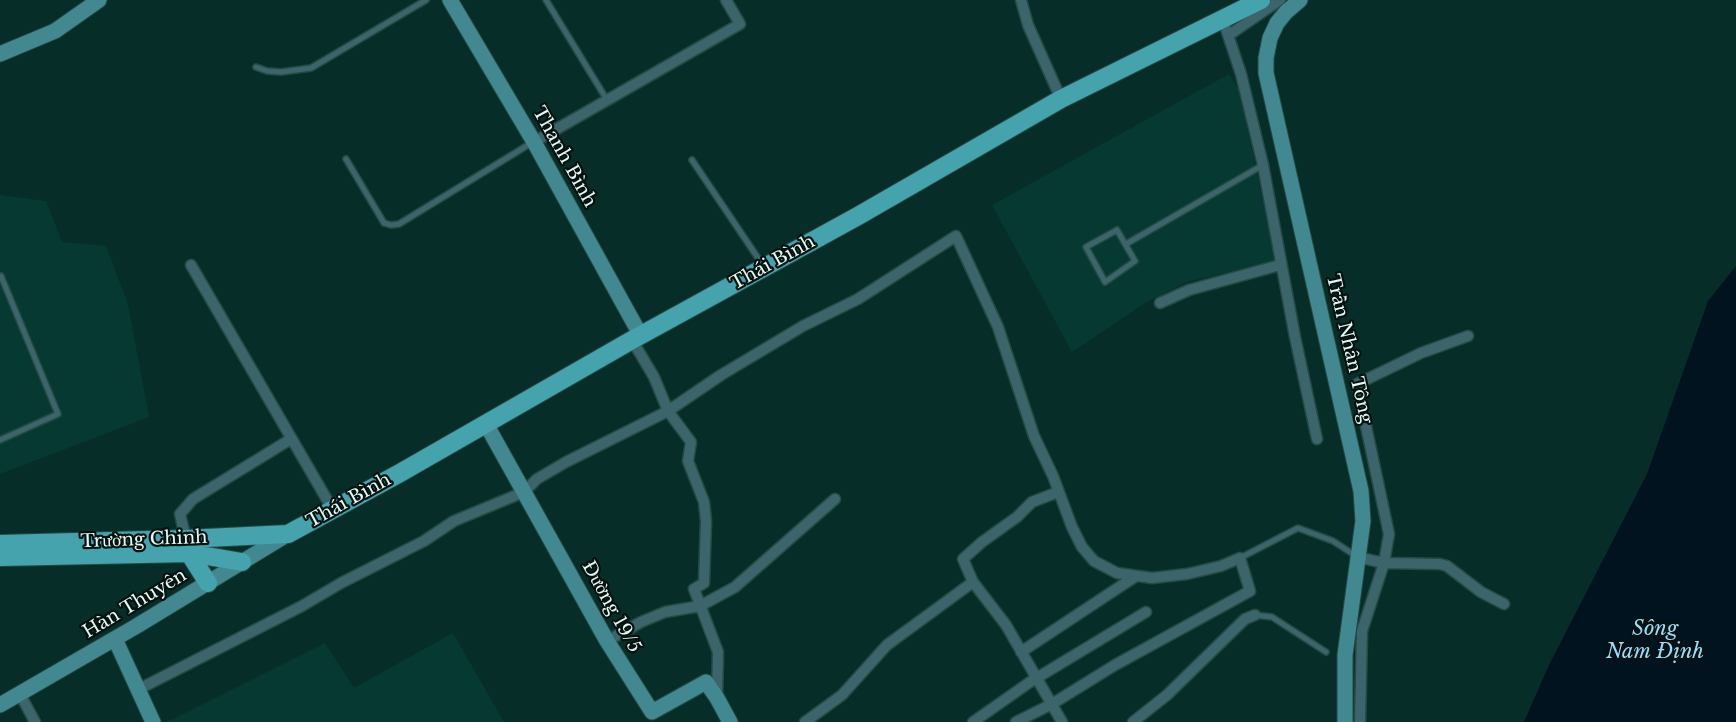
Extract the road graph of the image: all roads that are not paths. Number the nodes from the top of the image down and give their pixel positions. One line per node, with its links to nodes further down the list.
1 (99, 0): 11 (street)
2 (426, 0): 12 (lane)
3 (450, 0): 15 (street, Thanh Bình)
4 (546, 0): 14 (lane)
5 (726, 0): 14 (street)
6 (1021, 0): 13 (street)
7 (1261, 0): 10 (main road, Thái Bình)
8 (1280, 0): 10 (street)
9 (1300, 0): 40 (street, Trần Nhân Tông)
10 (1226, 27): 13 (main road, Thái Bình); 18 (street)
11 (0, 54)
12 (256, 67)
13 (1061, 99): 22 (main road, Thái Bình)
14 (607, 100): 15 (street)
15 (534, 142): 16 (lane); 26 (street, Thanh Bình)
16 (346, 159)
17 (692, 160): 22 (lane)
18 (1263, 165): 19 (lane); 21 (street)
19 (1126, 244): 19 (lane)
20 (191, 265): 29 (street)
21 (1280, 265): 24 (street); 30 (street)
22 (764, 267): 26 (main road, Thái Bình)
23 (1, 276): 31 (lane)
24 (1160, 303)
25 (1468, 336): 43 (street)
26 (636, 338): 27 (street); 28 (main road, Thái Bình)
27 (668, 411): 32 (street); 33 (street); 48 (street)
28 (486, 424): 32 (street, Đường 19/5); 35 (main road, Thái Bình)
29 (291, 439): 35 (street); 38 (street)
30 (1317, 439)
31 (0, 440)
32 (524, 492): 52 (street, Đường 19/5); 56 (street)
33 (1058, 492): 44 (street); 45 (street)
34 (835, 499): 48 (street)
35 (333, 510): 36 (main road, Thái Bình)
36 (288, 534): 38 (main road, Trường Chinh); 42 (street, Hàn Thuyên)
37 (0, 544): 38 (main road, Trường Chinh)
38 (188, 546): 39 (main road, Trường Chinh); 42 (main road, Trường Chinh); 46 (main road, Trường Chinh)
39 (0, 557)
40 (1357, 557): 41 (lane); 43 (street); 69 (street, Trần Nhân Tông)
41 (1240, 558): 44 (street); 59 (street)
42 (242, 562): 46 (street, Hàn Thuyên)
43 (1384, 563): 47 (street); 70 (street)
44 (1136, 576): 53 (street)
45 (973, 582): 53 (street); 64 (street)
46 (208, 583): 51 (street, Hàn Thuyên)
47 (1504, 604)
48 (700, 606): 52 (street); 58 (street)
49 (1146, 612): 55 (street)
50 (1256, 615): 54 (lane); 68 (street)
51 (115, 639): 56 (street); 57 (street, Hàn Thuyên)
52 (608, 641): 58 (street, Đường 19/5)
53 (1021, 652): 55 (street)
54 (1326, 652)
55 (1036, 678): 59 (street); 65 (street)
56 (139, 690): 62 (street)
57 (20, 694): 60 (street, Hàn Thuyên); 61 (street)
58 (717, 698): 63 (street)
59 (1052, 704): 66 (street); 67 (street)
60 (0, 705)
61 (35, 722)
62 (153, 722)
63 (730, 722)
64 (805, 722)
65 (973, 722)
66 (1016, 722)
67 (1062, 722)
68 (1133, 722)
69 (1345, 722)
70 (1360, 722)

